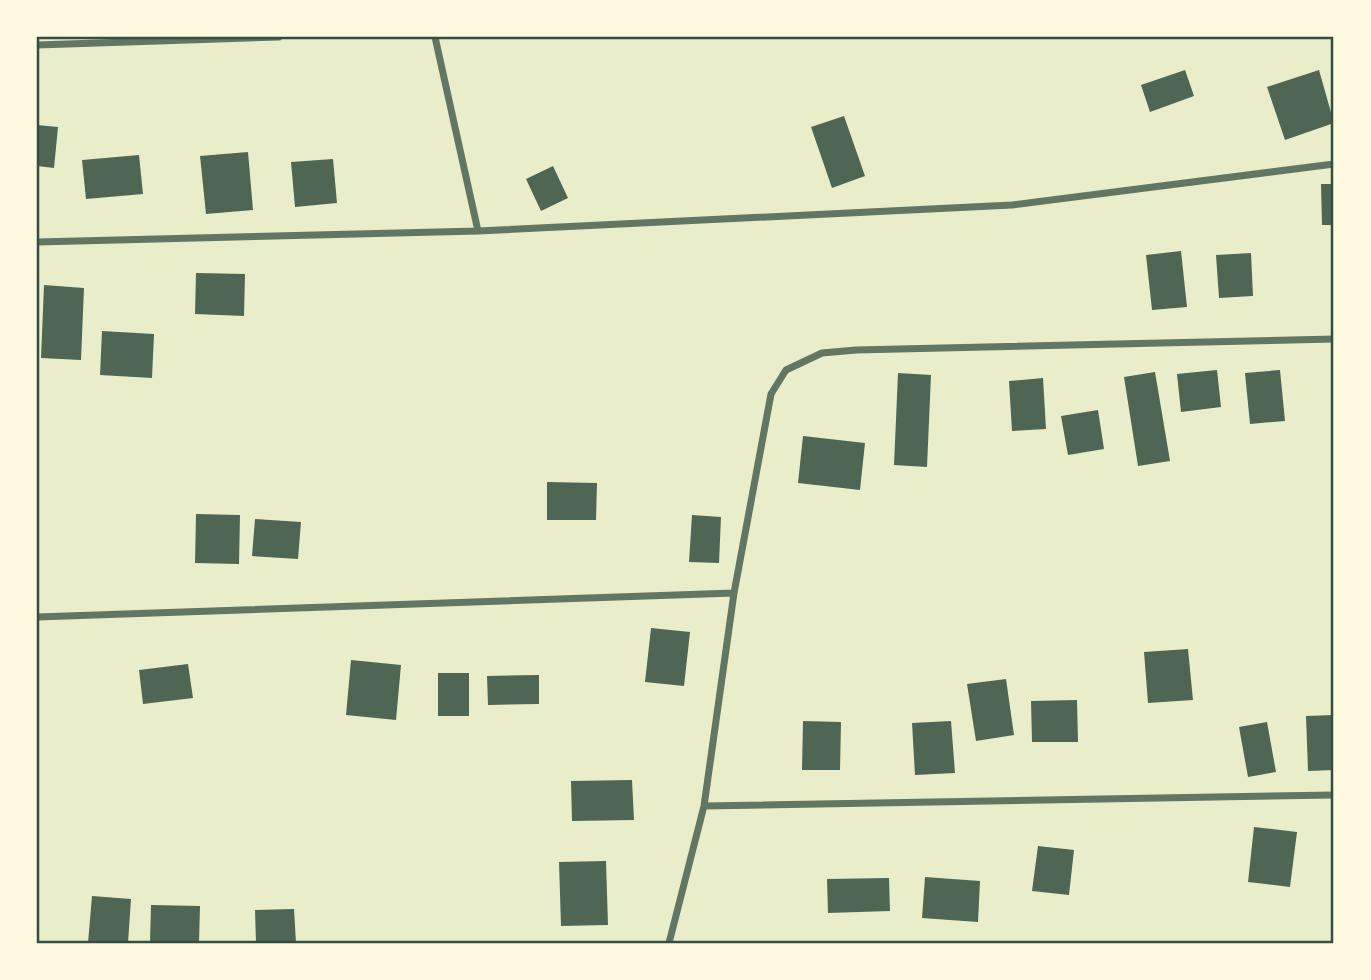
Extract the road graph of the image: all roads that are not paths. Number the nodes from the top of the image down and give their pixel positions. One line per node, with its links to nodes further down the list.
1 (279, 37): 3 (street)
2 (435, 37): 5 (street)
3 (37, 45)
4 (1334, 164): 5 (street)
5 (478, 231): 6 (street)
6 (37, 242)
7 (1334, 338): 8 (street)
8 (734, 593): 9 (street); 11 (street)
9 (37, 617)
10 (1334, 795): 11 (street)
11 (704, 806): 12 (street)
12 (669, 943)

